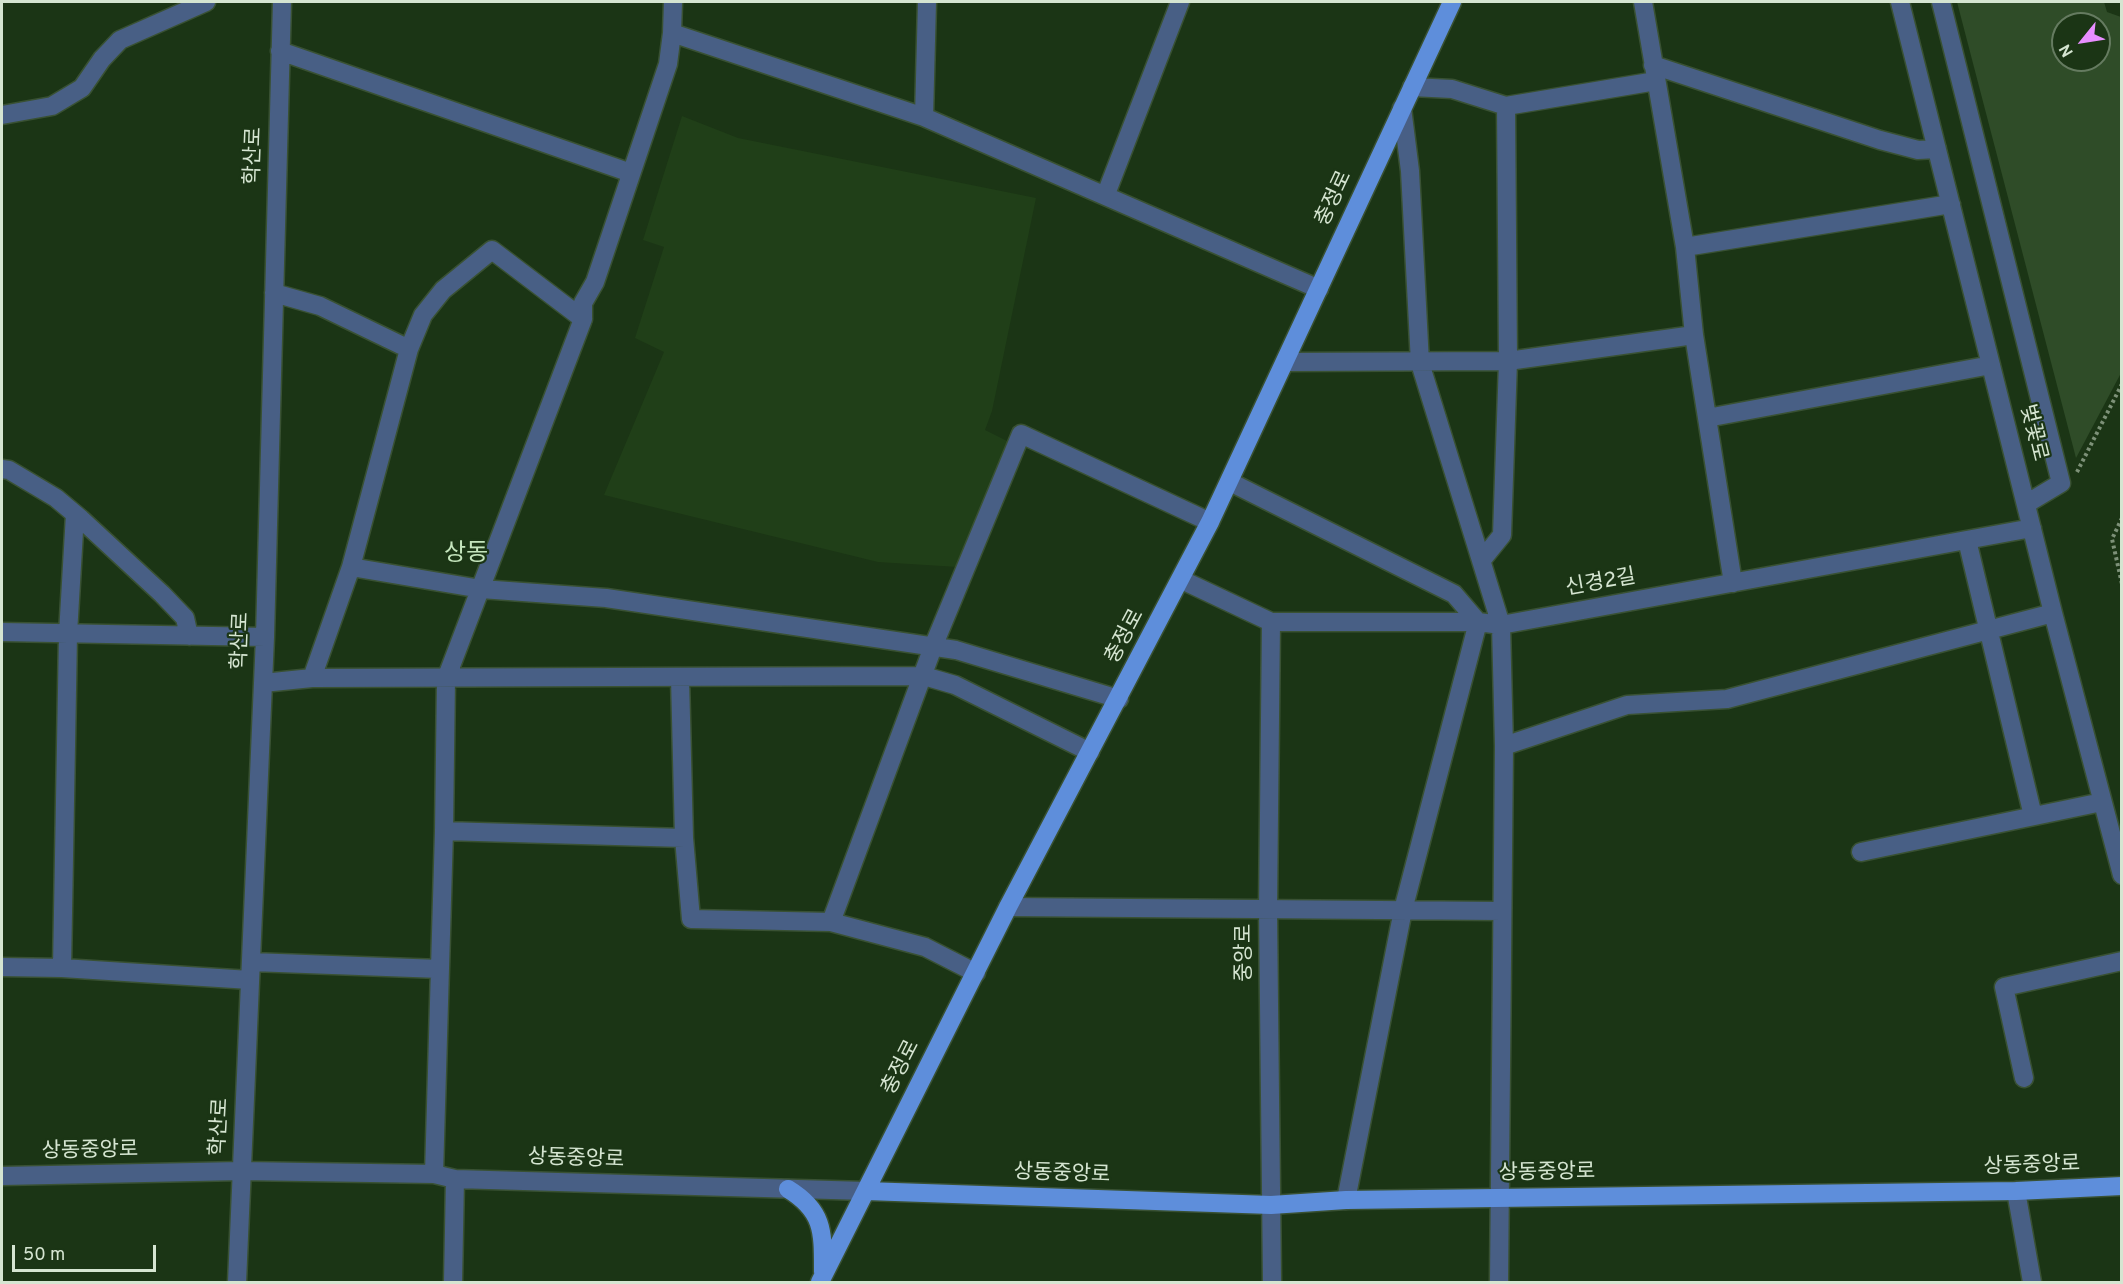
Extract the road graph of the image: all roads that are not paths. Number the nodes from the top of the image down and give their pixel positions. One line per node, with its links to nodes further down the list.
1 (206, 2): 16 (street)
2 (282, 2): 11 (street, 학산로)
3 (674, 2): 10 (street)
4 (927, 2): 17 (street)
5 (1180, 2): 20 (street)
6 (1452, 2): 13 (main road, 충정로)
7 (1642, 2): 12 (street)
8 (1900, 2): 18 (street, 벚꽃로)
9 (1941, 2): 35 (street)
10 (672, 33): 17 (street); 19 (street)
11 (280, 51): 19 (street); 24 (street, 학산로)
12 (1654, 73): 14 (street); 18 (street); 22 (street)
13 (1412, 87): 14 (street); 15 (main road, 충정로)
14 (1506, 106): 28 (street)
15 (1402, 108): 23 (main road, 충정로); 30 (street)
16 (2, 115)
17 (924, 117): 20 (street)
18 (1937, 149): 21 (street, 벚꽃로)
19 (631, 173): 25 (street)
20 (1106, 194): 23 (street)
21 (1951, 204): 22 (street); 31 (street, 벚꽃로)
22 (1685, 248): 26 (street)
23 (1319, 289): 29 (main road, 충정로)
24 (274, 293): 27 (street); 53 (street, 학산로)
25 (583, 319): 27 (street); 44 (street)
26 (1694, 335): 28 (street); 32 (street)
27 (409, 349): 41 (street)
28 (1508, 361): 30 (street); 40 (street)
29 (1285, 362): 30 (street); 34 (main road, 충정로)
30 (1420, 363): 40 (street)
31 (1991, 365): 32 (street); 35 (street, 벚꽃로)
32 (1707, 418): 43 (street)
33 (2, 469): 36 (street)
34 (1230, 482): 37 (main road, 충정로); 47 (street)
35 (2026, 504): 38 (street, 벚꽃로)
36 (75, 514): 51 (street); 52 (street)
37 (1210, 522): 42 (main road, 충정로); 54 (street)
38 (2032, 528): 39 (street, 신경2길); 45 (street, 벚꽃로)
39 (1967, 540): 43 (street, 신경2길); 49 (street)
40 (1481, 561): 48 (street)
41 (351, 567): 44 (street); 56 (street)
42 (1182, 580): 46 (street, 신경2길); 60 (main road, 충정로)
43 (1733, 583): 48 (street, 신경2길)
44 (481, 589): 54 (street); 58 (street)
45 (2053, 613): 49 (street); 63 (street, 벚꽃로)
46 (1270, 622): 47 (street, 신경2길); 70 (street, 중앙로)
47 (1478, 622): 48 (street, 신경2길); 71 (street)
48 (1501, 626): 61 (street)
49 (1989, 630): 61 (street); 64 (street)
50 (2, 632): 51 (street)
51 (68, 634): 52 (street); 77 (street)
52 (189, 636): 53 (street)
53 (265, 637): 59 (street, 학산로)
54 (933, 647): 55 (street); 60 (street)
55 (924, 676): 57 (street); 62 (street); 73 (street)
56 (312, 678): 58 (street); 59 (street)
57 (680, 678): 58 (street); 66 (street)
58 (446, 679): 65 (street)
59 (263, 683): 75 (street, 학산로)
60 (1119, 699): 62 (main road, 충정로)
61 (1504, 746): 72 (street)
62 (1090, 752): 69 (main road, 충정로)
63 (2102, 802): 64 (street); 68 (street, 벚꽃로)
64 (2033, 816): 67 (street)
65 (444, 831): 66 (street); 78 (street)
66 (684, 838): 73 (street)
67 (1861, 852)
68 (2121, 875)
69 (1008, 907): 70 (street); 79 (main road, 충정로)
70 (1268, 909): 71 (street); 92 (street, 중앙로)
71 (1403, 910): 72 (street); 91 (street)
72 (1502, 911): 90 (street)
73 (831, 922): 79 (street)
74 (2121, 961): 81 (street)
75 (252, 962): 78 (street); 80 (street, 학산로)
76 (2, 967): 77 (street)
77 (62, 968): 80 (street)
78 (440, 969): 83 (street)
79 (976, 973): 88 (main road, 충정로)
80 (250, 980): 82 (street, 학산로)
81 (2024, 1078)
82 (241, 1171): 83 (street, 상동중앙로); 84 (street, 상동중앙로); 94 (street, 학산로)
83 (434, 1174): 85 (street, 상동중앙로)
84 (2, 1176)
85 (455, 1179): 87 (street, 상동중앙로); 95 (street)
86 (2121, 1186): 89 (main road, 상동중앙로)
87 (788, 1189): 88 (street, 상동중앙로); 93 (main road)
88 (866, 1191): 92 (main road, 상동중앙로); 93 (main road, 충정로)
89 (2016, 1191): 90 (main road, 상동중앙로); 98 (street)
90 (1498, 1197): 91 (main road, 상동중앙로); 97 (street)
91 (1346, 1200): 92 (main road, 상동중앙로)
92 (1271, 1205): 96 (street, 중앙로)
93 (821, 1279)
94 (237, 1282)
95 (453, 1282)
96 (1272, 1282)
97 (1499, 1282)
98 (2032, 1282)

